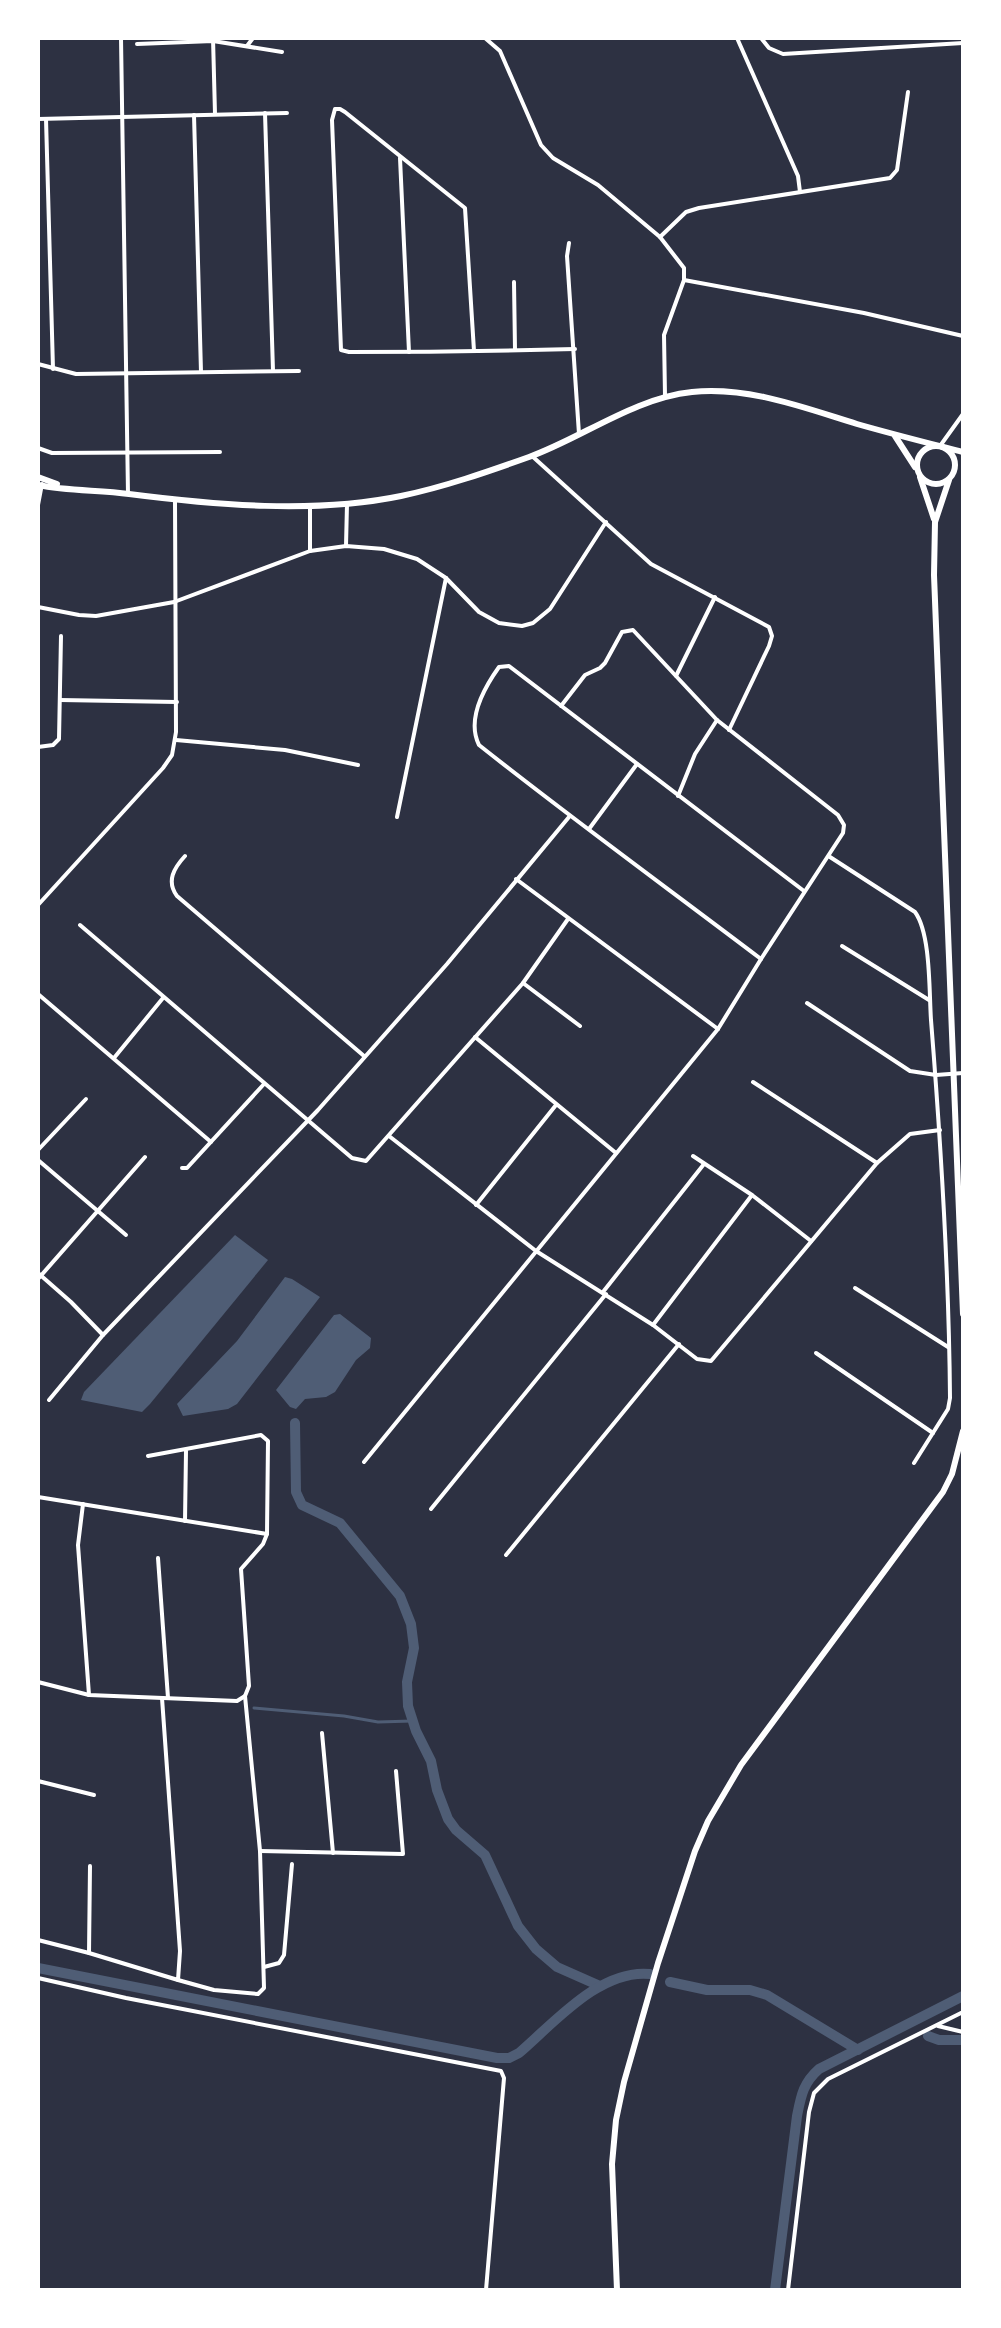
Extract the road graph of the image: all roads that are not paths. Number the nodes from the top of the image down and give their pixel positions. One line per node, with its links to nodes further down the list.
1 (121, 38): 16 (street)
2 (253, 38): 9 (street)
3 (485, 38): 21 (street)
4 (737, 38): 20 (street)
5 (761, 38): 7 (street)
6 (213, 40): 8 (street); 9 (street); 14 (street)
7 (963, 43)
8 (137, 44)
9 (247, 46): 10 (street)
10 (282, 52)
11 (908, 92): 20 (street)
12 (265, 113): 13 (street); 14 (street); 33 (street)
13 (287, 113)
14 (215, 114): 15 (street)
15 (194, 115): 16 (street); 35 (street)
16 (121, 117): 18 (street); 34 (street)
17 (38, 119): 18 (street)
18 (46, 119): 31 (street)
19 (400, 158): 28 (street); 29 (street); 29 (street)
20 (800, 192): 21 (street)
21 (660, 237): 23 (street)
22 (569, 243): 26 (street)
23 (684, 280): 25 (street); 36 (street)
24 (514, 282): 27 (street)
25 (963, 336)
26 (575, 349): 27 (street); 38 (street)
27 (515, 350): 28 (street)
28 (474, 351): 29 (street)
29 (409, 352)
30 (38, 364): 31 (street)
31 (53, 369): 34 (street)
32 (299, 371): 33 (street)
33 (273, 372): 35 (street)
34 (126, 373): 35 (street); 44 (street)
35 (201, 373)
36 (665, 399): 38 (main road); 39 (main road)
37 (963, 414): 40 (street)
38 (579, 434): 45 (main road)
39 (892, 434): 40 (main road); 47 (main road)
40 (940, 446): 43 (main road); 47 (main road); 48 (main road)
41 (38, 448): 44 (street)
42 (220, 452): 44 (street)
43 (963, 452)
44 (127, 453): 50 (street)
45 (532, 456): 52 (main road); 55 (street)
46 (963, 467): 48 (main road)
47 (919, 474): 48 (main road); 56 (main road)
48 (951, 478): 56 (main road)
49 (40, 481): 50 (main road); 54 (street)
50 (128, 494): 51 (main road)
51 (175, 501): 53 (main road); 61 (street)
52 (347, 503): 53 (main road); 57 (street)
53 (310, 504): 58 (street)
54 (38, 505)
55 (606, 522): 59 (street); 60 (street)
56 (935, 522): 98 (main road)
57 (346, 546): 58 (street); 59 (street)
58 (310, 551): 61 (street)
59 (446, 578): 75 (street)
60 (715, 597): 64 (street); 69 (street)
61 (174, 602): 62 (street); 66 (street)
62 (38, 607)
63 (61, 636): 65 (street)
64 (676, 676): 67 (street); 68 (street)
65 (60, 700): 66 (street); 71 (street)
66 (177, 702): 70 (street)
67 (561, 706): 72 (street); 76 (street)
68 (717, 720): 69 (street); 74 (street)
69 (729, 730): 79 (street)
70 (176, 740): 73 (street); 82 (street)
71 (38, 747)
72 (637, 764): 74 (street); 77 (street)
73 (358, 765)
74 (678, 796): 81 (street)
75 (397, 817)
76 (569, 817): 77 (street); 80 (street)
77 (589, 829): 86 (street)
78 (185, 856): 95 (street)
79 (830, 856): 81 (street); 90 (street)
80 (516, 879): 83 (street); 95 (street)
81 (804, 891): 86 (street)
82 (38, 905)
83 (568, 919): 87 (street); 93 (street)
84 (80, 925): 89 (street)
85 (842, 946): 90 (street)
86 (761, 959): 93 (street)
87 (523, 983): 92 (street); 94 (street)
88 (38, 994): 96 (street)
89 (164, 997): 96 (street); 101 (street)
90 (930, 1000): 99 (street)
91 (807, 1003): 99 (street)
92 (580, 1026)
93 (718, 1029): 109 (street)
94 (475, 1037): 103 (street); 106 (street)
95 (364, 1056): 104 (street)
96 (114, 1058): 107 (street)
97 (963, 1073): 98 (street)
98 (953, 1074): 99 (street); 125 (main road)
99 (936, 1075): 105 (street)
100 (753, 1082): 113 (street)
101 (264, 1084): 104 (street); 107 (street)
102 (86, 1099): 108 (street)
103 (556, 1105): 109 (street); 117 (street)
104 (307, 1121): 106 (street); 127 (street)
105 (940, 1130): 113 (street); 129 (street)
106 (389, 1136): 117 (street)
107 (211, 1142): 115 (street)
108 (38, 1150)
109 (616, 1153): 121 (street)
110 (693, 1156): 114 (street)
111 (145, 1157): 118 (street)
112 (38, 1160): 118 (street)
113 (877, 1163): 120 (street)
114 (704, 1164): 116 (street); 124 (street)
115 (182, 1168)
116 (752, 1195): 120 (street); 126 (street)
117 (476, 1205): 121 (street)
118 (97, 1211): 119 (street); 122 (street)
119 (126, 1235)
120 (811, 1241): 128 (street)
121 (536, 1251): 124 (street); 136 (street)
122 (39, 1276): 127 (street)
123 (855, 1288): 129 (street)
124 (604, 1293): 126 (street); 140 (street)
125 (963, 1314)
126 (653, 1325): 128 (street)
127 (103, 1335): 131 (street)
128 (679, 1344): 143 (street)
129 (948, 1347): 133 (street)
130 (816, 1353): 133 (street)
131 (49, 1400)
132 (963, 1431): 166 (main road)
133 (933, 1433): 137 (street)
134 (186, 1450): 135 (street); 141 (street); 142 (street)
135 (148, 1456)
136 (364, 1462)
137 (914, 1463)
138 (38, 1497): 139 (street)
139 (83, 1504): 141 (street); 146 (street)
140 (431, 1509)
141 (185, 1521): 142 (street)
142 (267, 1534): 147 (street)
143 (506, 1555)
144 (158, 1558): 148 (street)
145 (38, 1682): 146 (street)
146 (89, 1695): 148 (street)
147 (245, 1696): 148 (street); 153 (street)
148 (165, 1698): 161 (street)
149 (322, 1733): 154 (street)
150 (396, 1771): 154 (street)
151 (38, 1781): 152 (street)
152 (94, 1795)
153 (260, 1851): 154 (street); 159 (street)
154 (333, 1853)
155 (292, 1864): 159 (street)
156 (90, 1866): 158 (street)
157 (38, 1940): 158 (street)
158 (89, 1953): 161 (street)
159 (264, 1967): 161 (street)
160 (38, 1978): 165 (street)
161 (178, 1980)
162 (963, 2012): 163 (street)
163 (937, 2025): 164 (street); 167 (street)
164 (963, 2032)
165 (486, 2290)
166 (617, 2290)
167 (788, 2290)

